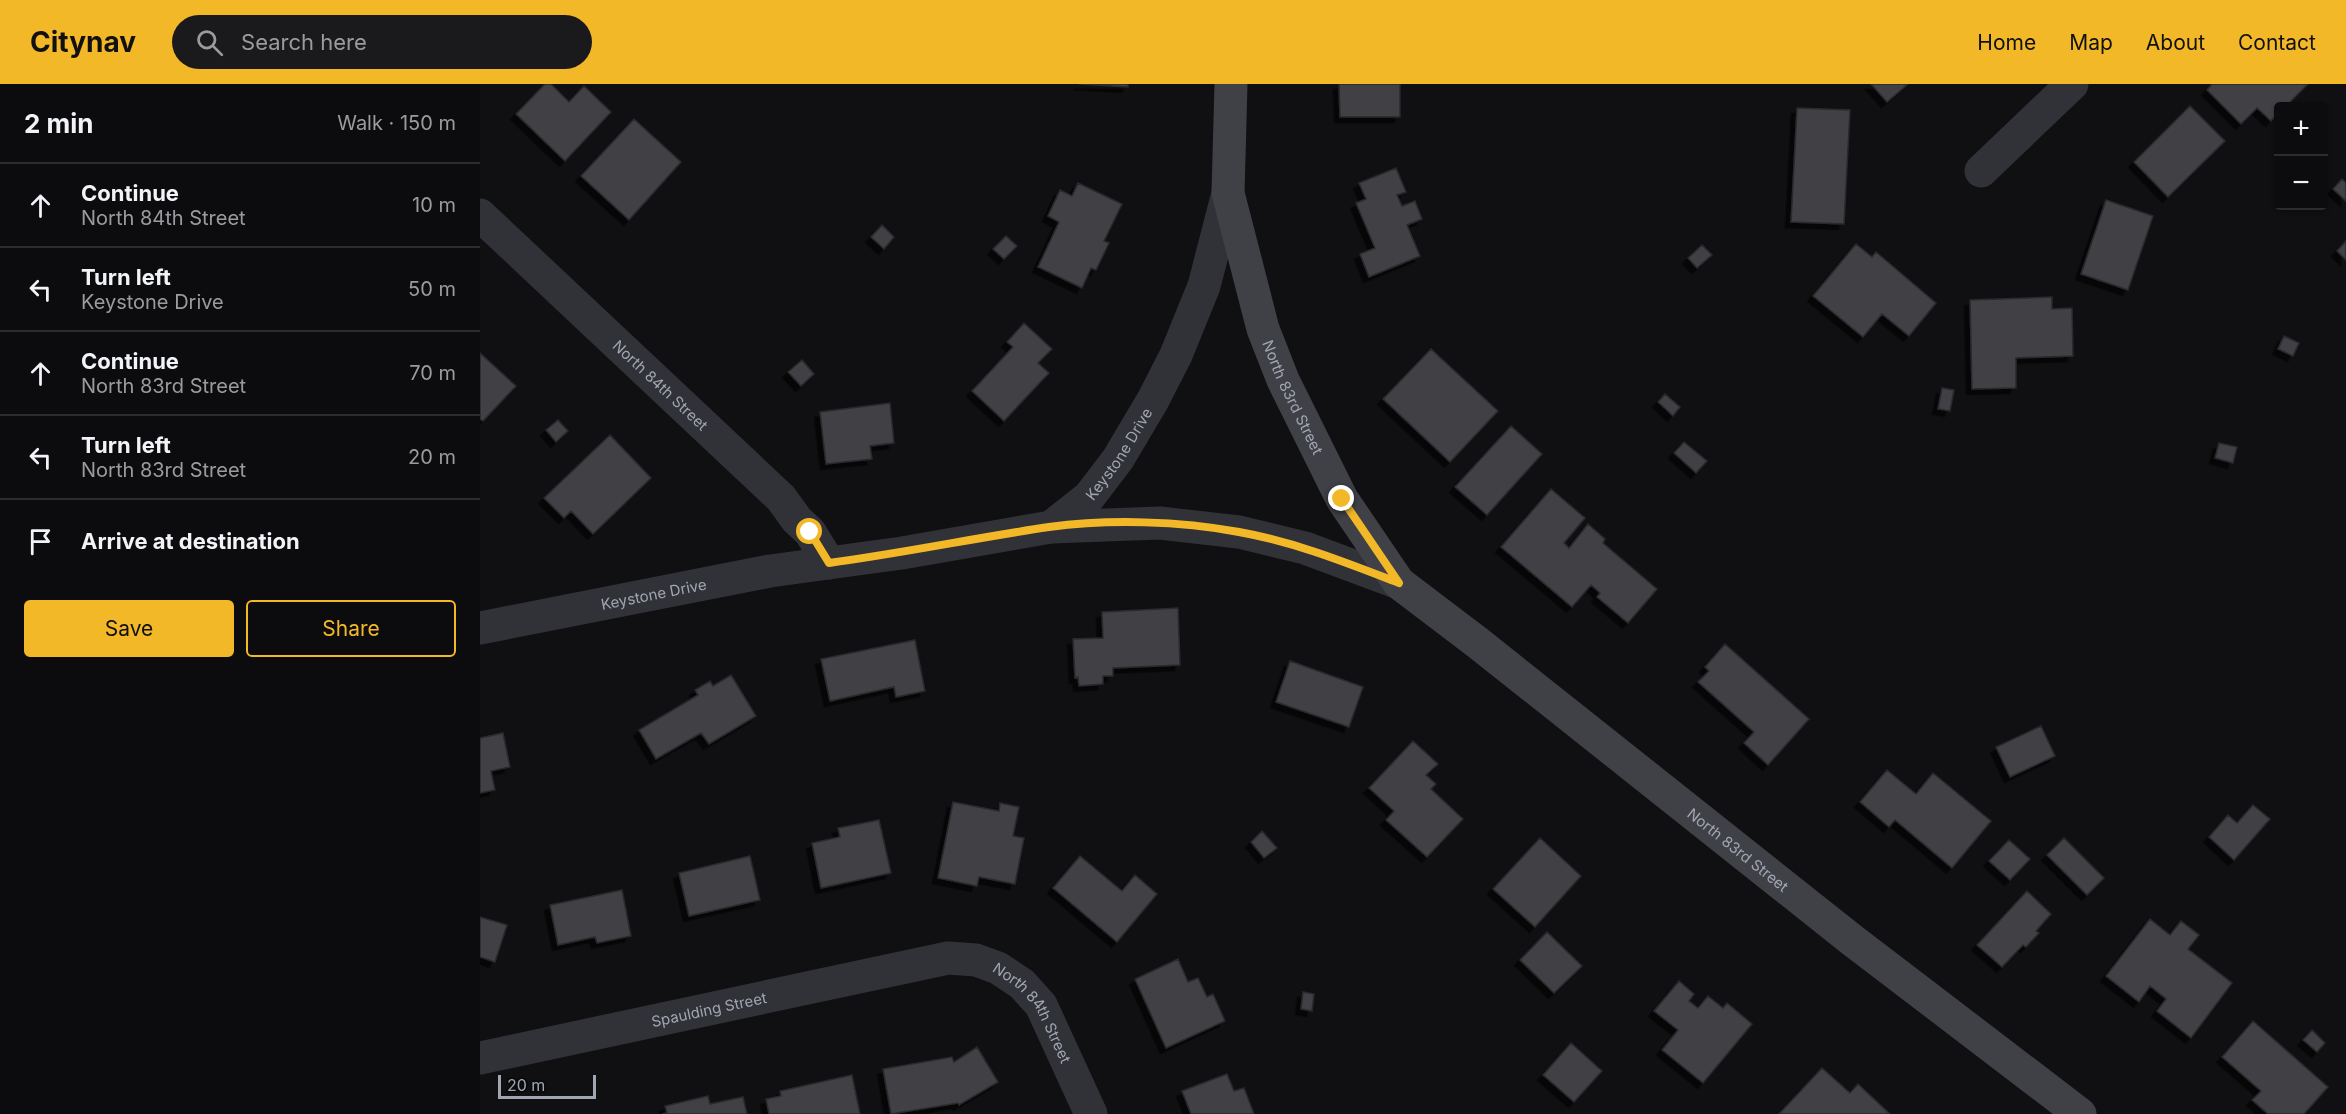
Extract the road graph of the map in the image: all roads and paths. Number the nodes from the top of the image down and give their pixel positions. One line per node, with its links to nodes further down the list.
1 (1231, 84): 4 (street, Keystone Drive)
2 (2072, 84): 3 (street)
3 (1981, 171)
4 (1228, 193): 6 (street, Keystone Drive); 8 (street, North 83rd Street)
5 (480, 215): 7 (street, North 84th Street)
6 (1051, 527): 7 (street, Keystone Drive); 8 (street, North 83rd Street)
7 (829, 563): 9 (street, Keystone Drive)
8 (1399, 583): 13 (street, North 83rd Street)
9 (480, 628)
10 (939, 958): 11 (street, Spaulding Street); 12 (street, North 84th Street)
11 (480, 1058)
12 (1091, 1114)
13 (2080, 1114)

